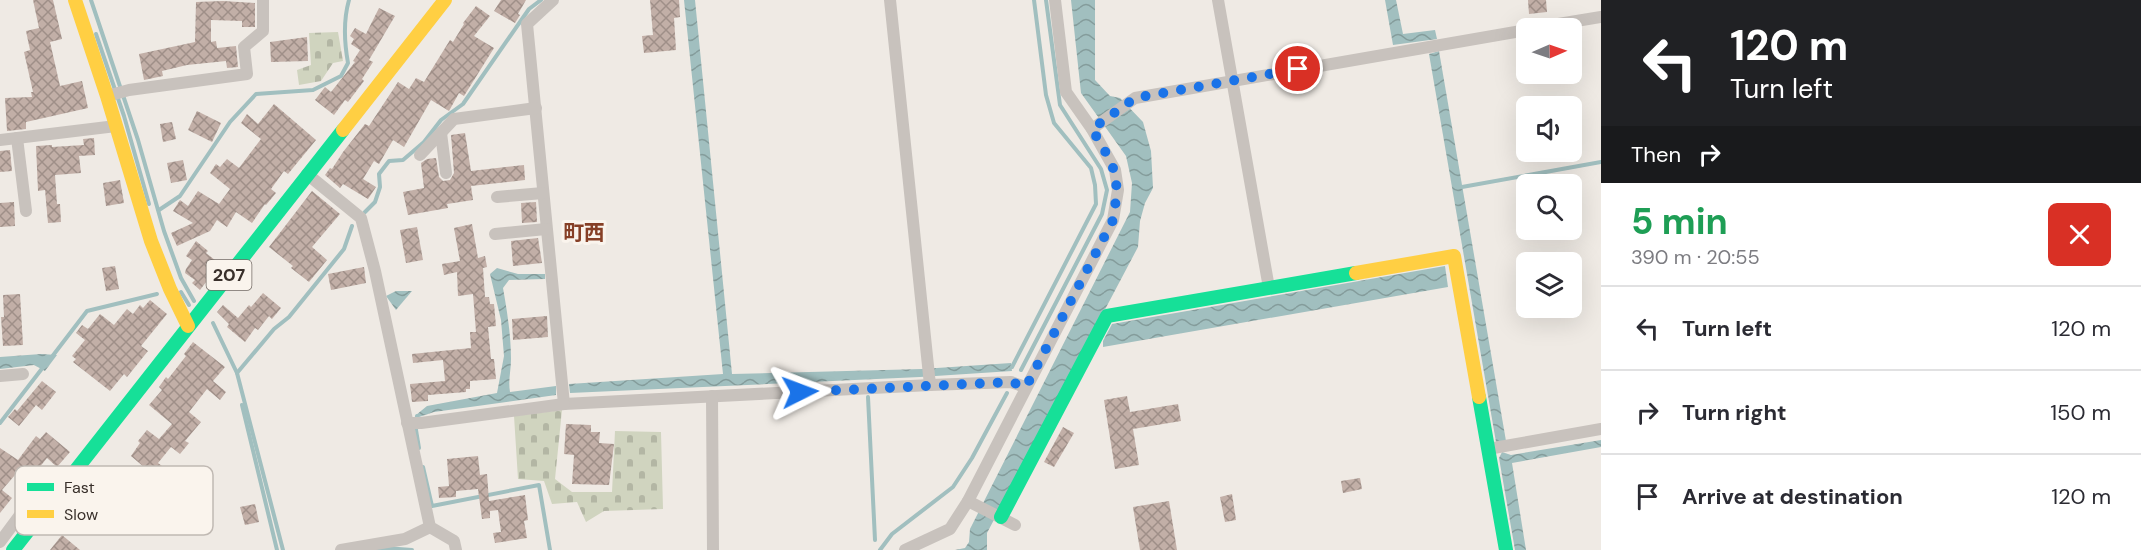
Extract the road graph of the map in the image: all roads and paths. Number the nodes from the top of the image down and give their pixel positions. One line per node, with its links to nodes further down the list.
1 (75, 0): 12 (main road)
2 (263, 0): 12 (street)
3 (445, 0): 21 (main road, 207)
4 (553, 0): 13 (street)
5 (890, 0): 31 (street)
6 (1055, 0): 15 (street)
7 (1218, 0): 11 (street)
8 (1601, 17): 9 (street)
9 (1582, 20)
10 (1516, 32): 11 (street)
11 (1233, 81): 15 (street); 27 (street)
12 (107, 96): 14 (main road)
13 (536, 108): 16 (street); 22 (street)
14 (116, 126): 17 (street); 28 (main road)
15 (1092, 129): 32 (street)
16 (441, 133): 19 (street); 20 (street)
17 (17, 138): 18 (street); 24 (street)
18 (0, 140)
19 (420, 155)
20 (446, 173)
21 (307, 174): 28 (main road, 207); 35 (street)
22 (543, 193): 23 (street); 25 (street)
23 (497, 197)
24 (26, 211)
25 (546, 229): 26 (street); 33 (street)
26 (495, 234)
27 (1269, 288): 37 (main road); 40 (main road)
28 (188, 326): 38 (main road, 207)
29 (23, 374): 30 (street)
30 (0, 376)
31 (929, 383): 32 (street); 34 (street)
32 (1026, 387): 39 (street)
33 (563, 394): 34 (street); 35 (street)
34 (712, 396): 47 (street)
35 (407, 423): 43 (street)
36 (1601, 429): 37 (street)
37 (1488, 449): 49 (main road)
38 (78, 466)
39 (971, 501): 40 (street); 48 (street)
40 (1000, 516): 42 (street)
41 (15, 521): 44 (street)
42 (1015, 525)
43 (430, 527): 45 (street); 46 (street)
44 (0, 541)
45 (341, 550)
46 (456, 550)
47 (713, 550)
48 (905, 550)
49 (1506, 550)

